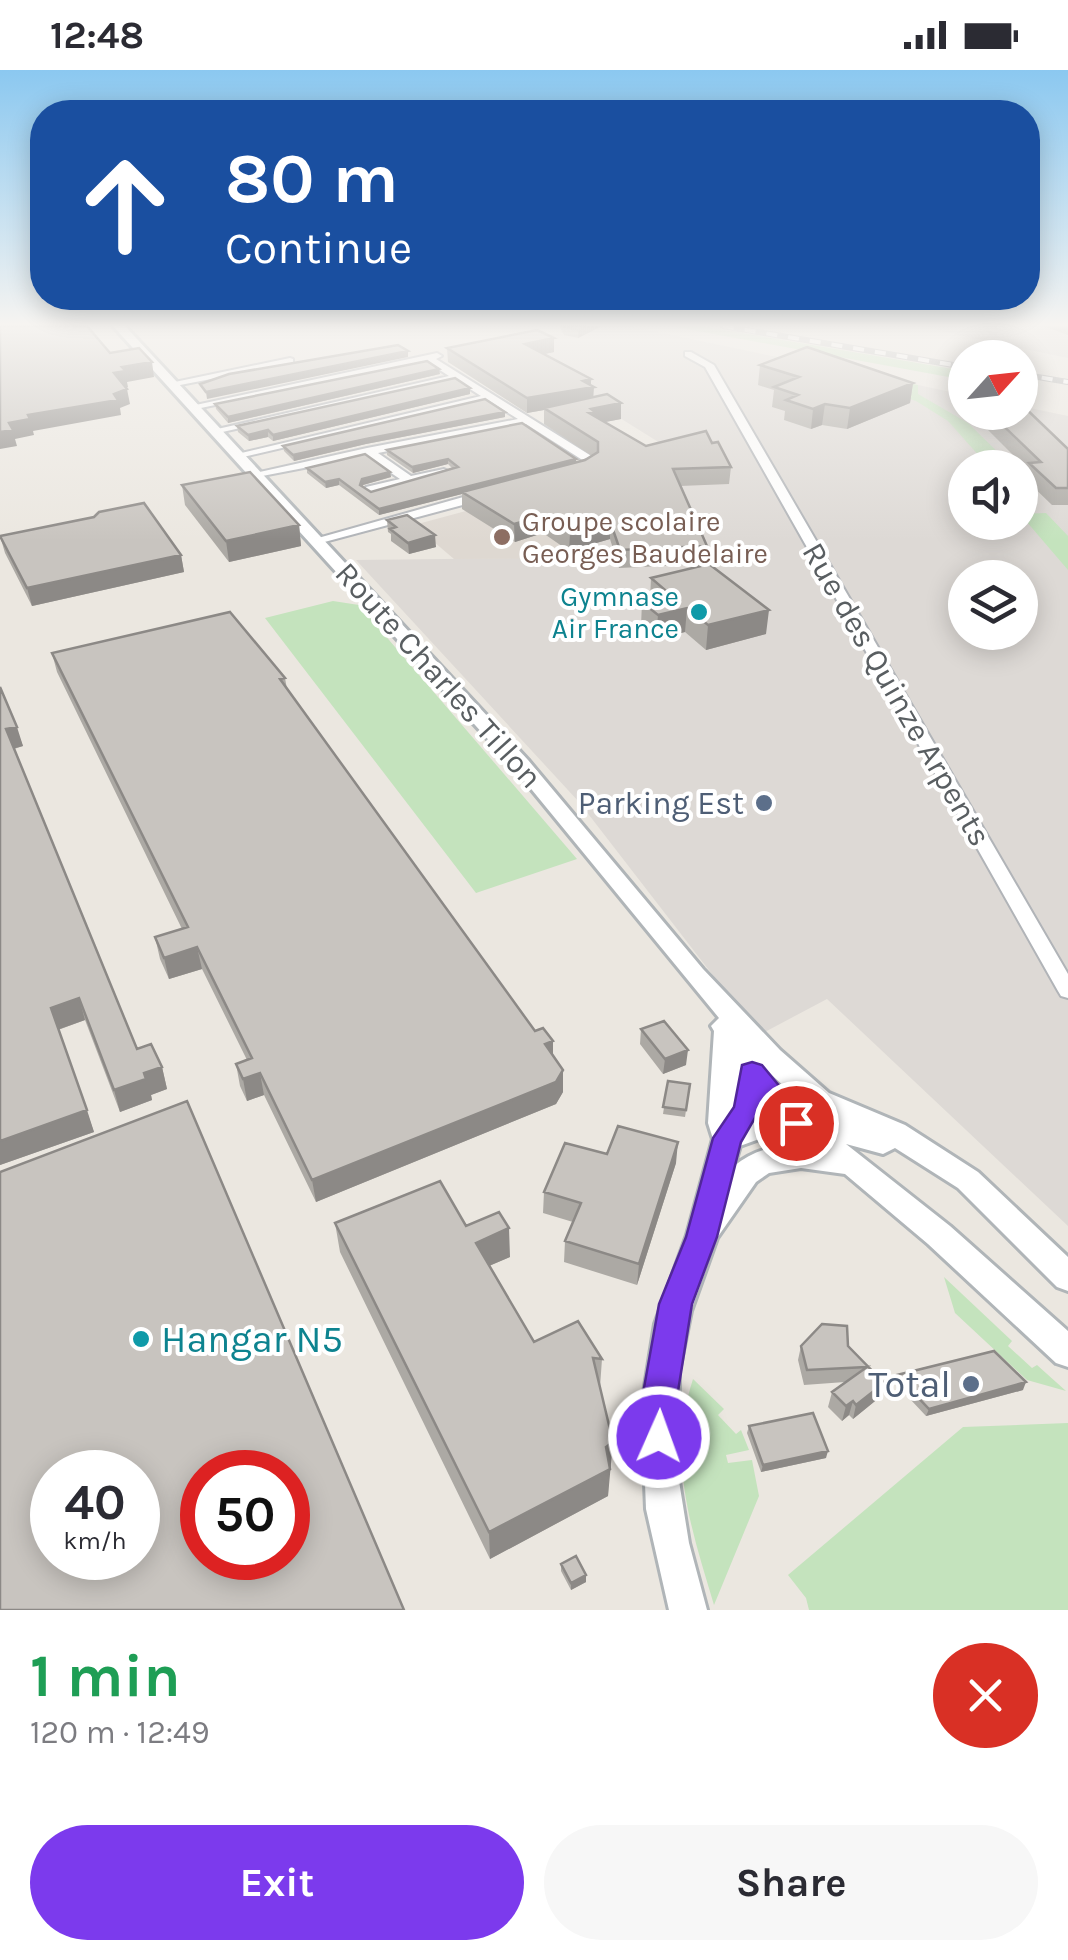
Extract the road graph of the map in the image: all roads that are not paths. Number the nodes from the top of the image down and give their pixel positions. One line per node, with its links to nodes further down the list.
1 (189, 398): 7 (main road, Route Charles Tillon)
2 (235, 398): 7 (street)
3 (366, 398): 10 (street)
4 (484, 398): 12 (street)
5 (489, 398): 9 (street)
6 (727, 398): 20 (street, Rue des Quinze Arpents)
7 (196, 406): 10 (main road, Route Charles Tillon)
8 (544, 417): 9 (street)
9 (526, 420): 11 (street); 15 (street)
10 (218, 430): 12 (main road, Route Charles Tillon)
11 (367, 451): 14 (street); 16 (street)
12 (239, 455): 14 (main road, Route Charles Tillon)
13 (449, 471): 16 (street)
14 (257, 474): 19 (main road, Route Charles Tillon)
15 (563, 474)
16 (410, 480): 17 (street)
17 (370, 490)
18 (496, 492): 19 (street)
19 (317, 540): 21 (main road, Route Charles Tillon)
20 (1068, 991)
21 (736, 1030): 22 (main road); 24 (main road); 25 (main road)
22 (752, 1072): 23 (main road); 24 (main road)
23 (796, 1123): 24 (main road); 25 (main road); 26 (main road)
24 (727, 1138): 27 (main road)
25 (916, 1147): 28 (main road)
26 (852, 1163): 27 (main road); 29 (main road)
27 (701, 1237): 30 (main road)
28 (1068, 1277)
29 (1068, 1352)
30 (688, 1610)

